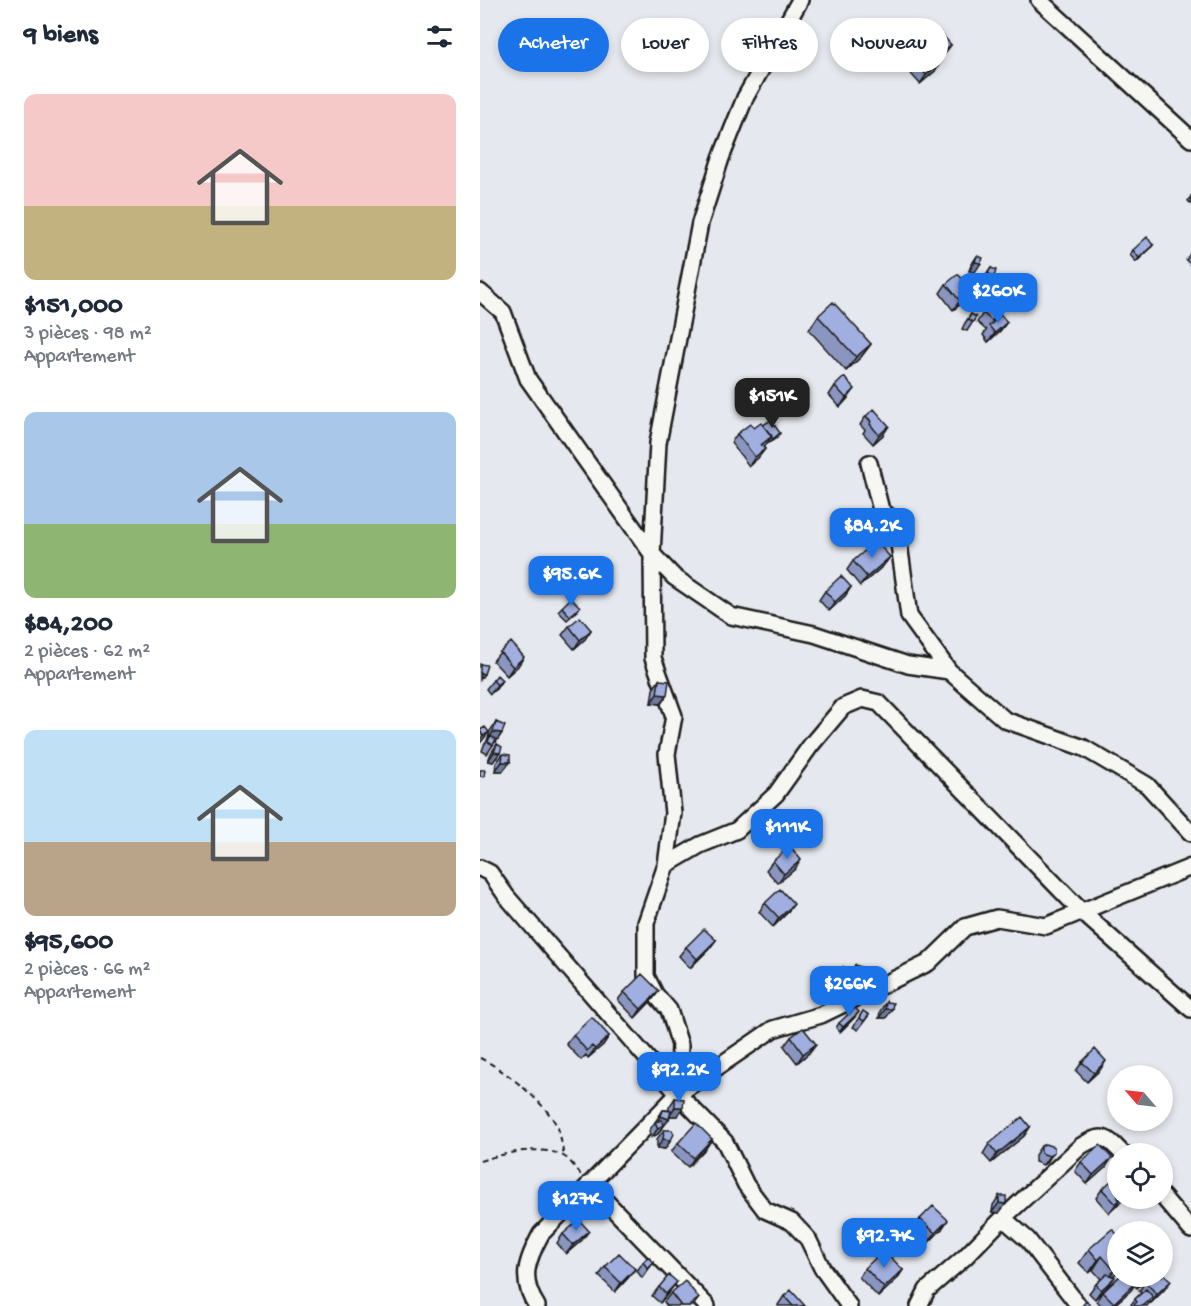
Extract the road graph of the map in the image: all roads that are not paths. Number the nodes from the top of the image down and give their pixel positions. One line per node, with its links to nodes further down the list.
1 (800, 0): 6 (street)
2 (1039, 0): 3 (street)
3 (1191, 139)
4 (480, 292): 6 (street)
5 (869, 463): 7 (street)
6 (652, 554): 7 (street); 9 (street)
7 (949, 671): 8 (street)
8 (1191, 833)
9 (666, 865): 12 (street); 14 (street)
10 (1191, 867): 12 (street)
11 (480, 868): 14 (street)
12 (1082, 912): 13 (street); 14 (street)
13 (1191, 1009)
14 (678, 1094): 16 (street); 22 (street)
15 (1113, 1143): 18 (street)
16 (589, 1184): 20 (street); 21 (street)
17 (1173, 1209): 19 (street)
18 (1003, 1218): 23 (street); 24 (street)
19 (1191, 1230)
20 (537, 1306)
21 (707, 1306)
22 (849, 1306)
23 (919, 1306)
24 (1079, 1306)

